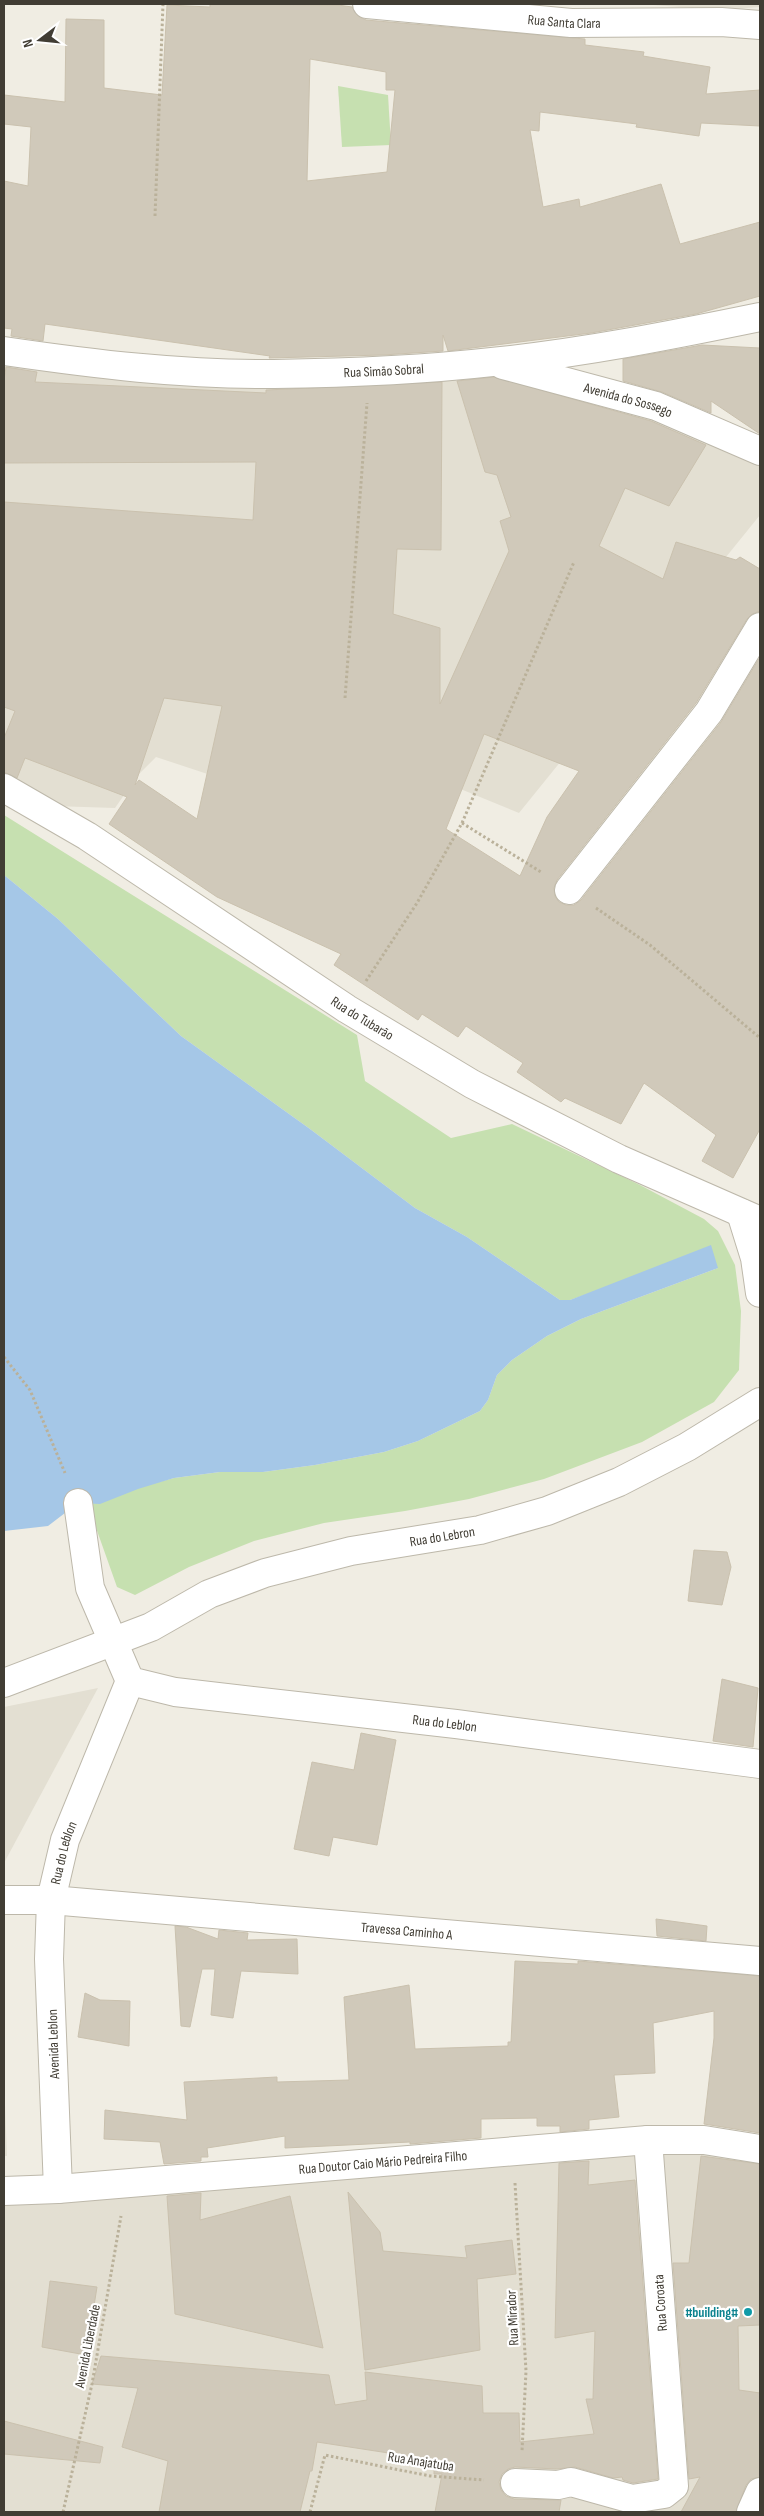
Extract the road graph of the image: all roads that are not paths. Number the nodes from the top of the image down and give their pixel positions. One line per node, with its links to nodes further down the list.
1 (367, 4): 2 (street, Rua Santa Clara)
2 (760, 25)
3 (760, 318): 5 (street, Rua Simão Sobral)
4 (4, 351): 5 (street, Rua Simão Sobral)
5 (492, 362): 6 (street, Avenida do Sossego)
6 (760, 451)
7 (760, 627): 9 (street)
8 (4, 788): 10 (street, Rua do Tubarão)
9 (569, 890)
10 (751, 1217): 11 (street, Rua do Tubarão)
11 (760, 1293)
12 (759, 1395): 14 (street, Rua do Lebron)
13 (78, 1503): 14 (street)
14 (114, 1642): 15 (street); 16 (street, Rua do Lebron)
15 (130, 1681): 17 (street, Rua do Leblon); 19 (street, Rua do Leblon)
16 (4, 1684)
17 (760, 1764)
18 (4, 1900): 19 (street, Rua do Leblon)
19 (51, 1900): 20 (street, Travessa Caminho A); 23 (street, Avenida Leblon)
20 (760, 1961)
21 (648, 2140): 22 (street, Rua Doutor Caio Mário Pedreira Filho); 23 (street, Rua Doutor Caio Mário Pedreira Filho); 25 (street, Rua Coroata)
22 (760, 2149)
23 (58, 2189): 24 (street, Rua Doutor Caio Mário Pedreira Filho)
24 (4, 2192)
25 (515, 2483)
26 (760, 2492): 27 (street)
27 (751, 2512)

